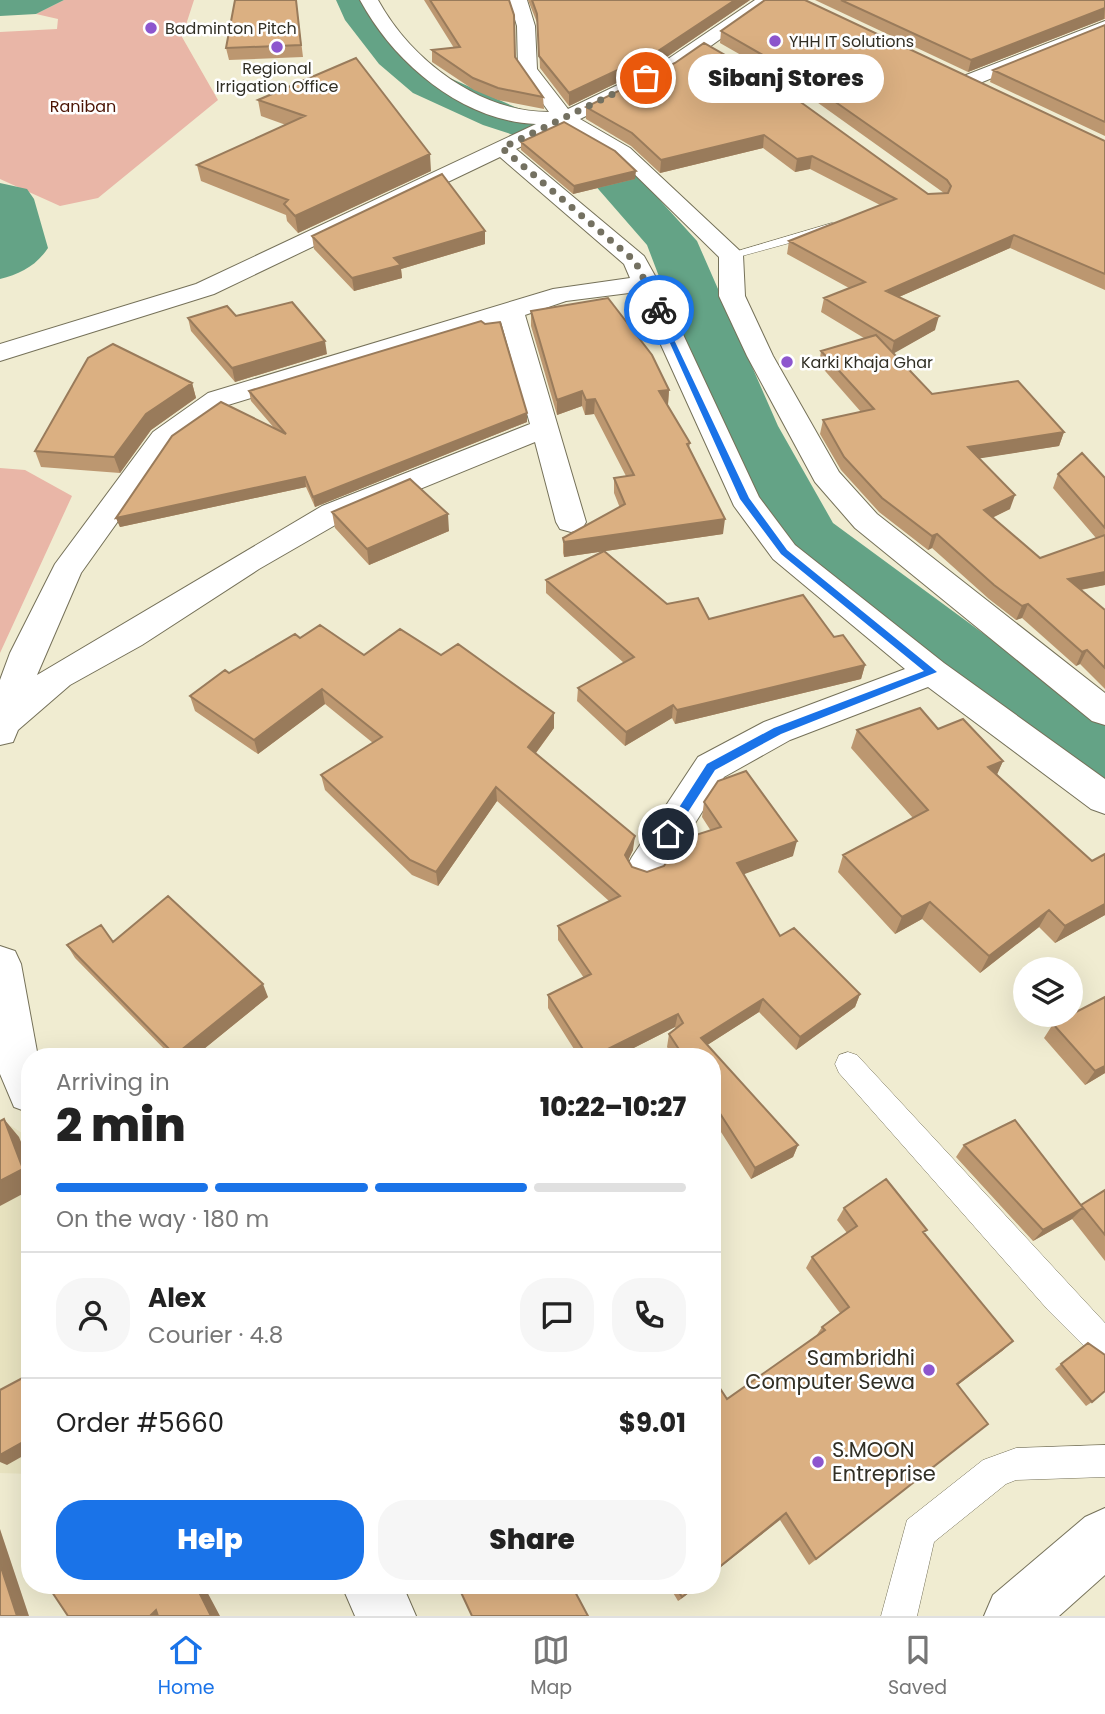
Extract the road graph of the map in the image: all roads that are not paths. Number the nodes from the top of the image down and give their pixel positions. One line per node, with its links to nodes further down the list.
1 (369, 0): 8 (main road)
2 (518, 0): 8 (main road)
3 (766, 0): 5 (main road)
4 (1105, 26): 7 (main road)
5 (701, 43): 6 (main road); 8 (main road)
6 (724, 56)
7 (968, 81)
8 (558, 121): 9 (main road); 11 (main road)
9 (513, 142): 12 (main road); 14 (main road)
10 (846, 223): 11 (lane)
11 (731, 255): 18 (main road)
12 (647, 283): 13 (main road); 17 (main road)
13 (511, 311): 15 (main road); 19 (main road)
14 (0, 353)
15 (545, 428): 16 (main road); 19 (main road)
16 (572, 522)
17 (932, 672): 20 (main road); 21 (main road)
18 (1105, 712)
19 (1, 728)
20 (1105, 799)
21 (646, 868)
22 (0, 964): 24 (main road)
23 (848, 1064): 25 (lane)
24 (21, 1070)
25 (1105, 1345)
26 (1105, 1461): 30 (lane)
27 (1105, 1536): 31 (main road)
28 (376, 1594): 29 (main road)
29 (386, 1616)
30 (899, 1616)
31 (1014, 1616)

